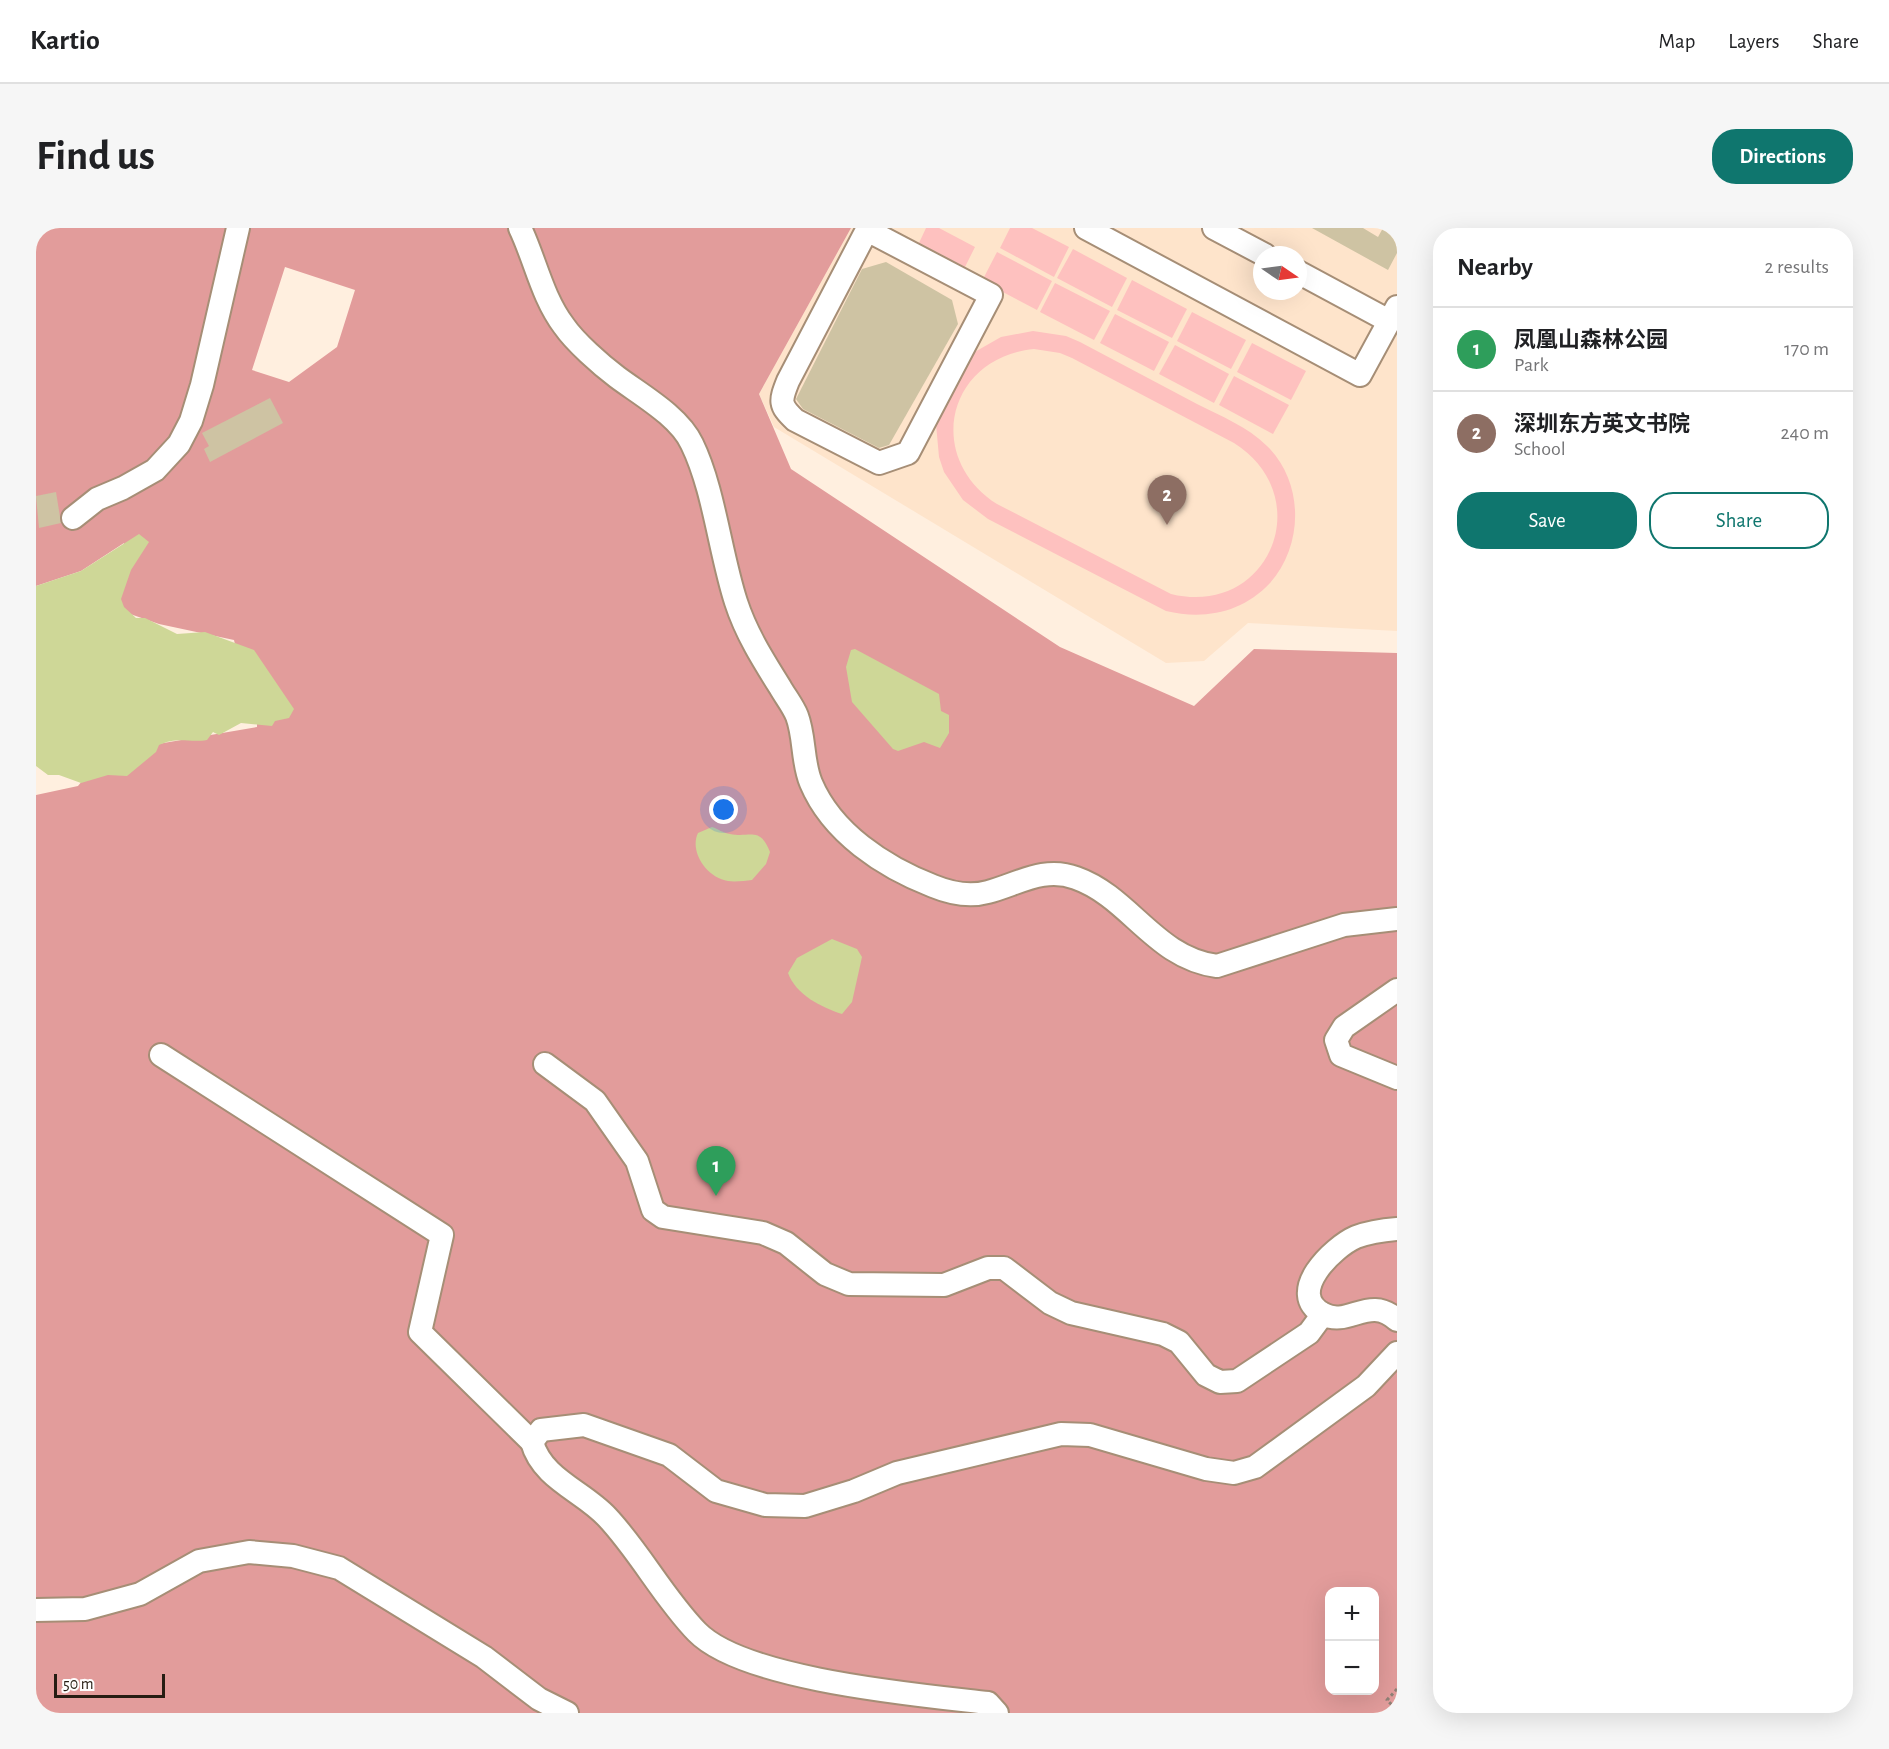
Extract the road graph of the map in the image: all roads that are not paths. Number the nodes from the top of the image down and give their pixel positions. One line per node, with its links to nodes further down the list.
1 (238, 228): 9 (street)
2 (520, 228): 10 (street)
3 (1086, 228): 8 (street)
4 (1214, 228): 6 (street)
5 (867, 229): 5 (street)
6 (1253, 249)
7 (1307, 276): 8 (street)
8 (1393, 314)
9 (73, 518)
10 (1397, 919)
11 (1397, 990): 14 (street)
12 (161, 1055): 19 (street)
13 (545, 1064): 16 (street)
14 (1397, 1078)
15 (1397, 1229): 16 (street)
16 (1323, 1314): 17 (street)
17 (1397, 1320)
18 (1397, 1353): 19 (street)
19 (532, 1442): 22 (street)
20 (36, 1610): 21 (street)
21 (567, 1713)
22 (997, 1713)

